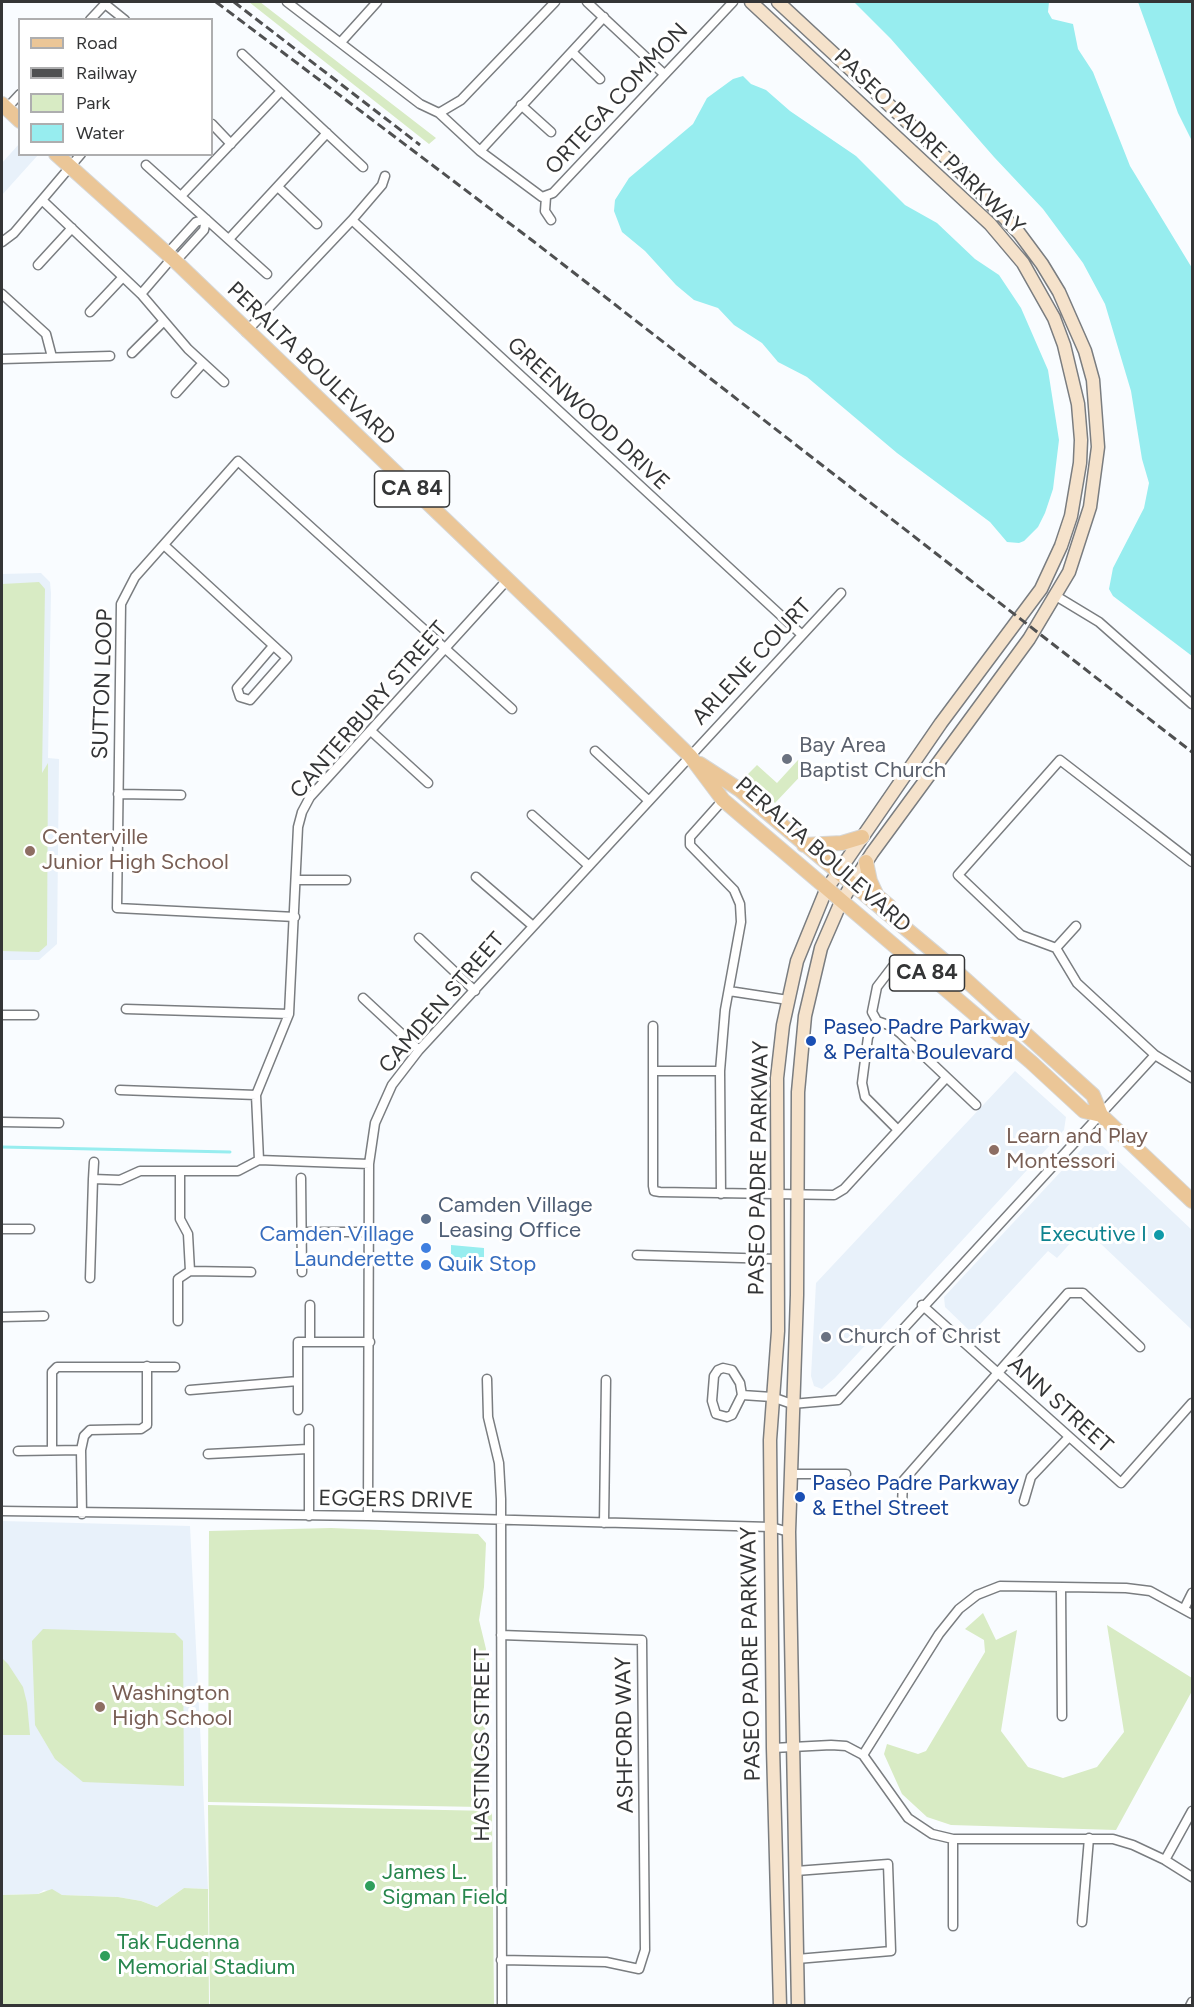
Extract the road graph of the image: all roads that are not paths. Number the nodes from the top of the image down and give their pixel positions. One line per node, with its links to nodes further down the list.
1 (287, 2): 11 (street, ORTEGA COMMON)
2 (377, 2): 11 (street)
3 (555, 2): 20 (street)
4 (587, 2): 8 (street)
5 (733, 2): 14 (street, ORTEGA COMMON)
6 (751, 2): 78 (main road, PASEO PADRE PARKWAY)
7 (778, 2): 63 (main road, PASEO PADRE PARKWAY)
8 (604, 17): 12 (street); 14 (street)
9 (92, 18): 10 (street)
10 (122, 18)
11 (341, 42): 20 (street, ORTEGA COMMON)
12 (572, 52): 15 (street); 18 (street)
13 (242, 54): 16 (street)
14 (664, 74): 35 (street, ORTEGA COMMON)
15 (600, 79)
16 (281, 90): 24 (street); 25 (street)
17 (18, 96): 19 (street)
18 (521, 105): 23 (street); 26 (street)
19 (4, 106): 21 (main road)
20 (439, 113): 26 (street, ORTEGA COMMON)
21 (18, 119)
22 (213, 125): 25 (street)
23 (550, 132)
24 (327, 133): 31 (street); 33 (street)
25 (231, 144): 34 (street)
26 (480, 151): 35 (street, ORTEGA COMMON)
27 (58, 156): 30 (main road, PERALTA BOULEVARD / CA 84)
28 (79, 156): 30 (street)
29 (146, 165): 34 (street)
30 (70, 167): 36 (street); 44 (main road, PERALTA BOULEVARD / CA 84)
31 (363, 167)
32 (385, 177): 38 (street)
33 (278, 187): 40 (street); 42 (street)
34 (181, 196): 37 (street)
35 (546, 197): 39 (street)
36 (42, 200): 41 (street); 43 (street)
37 (206, 219): 42 (street); 44 (street)
38 (352, 220): 52 (street); 64 (street, GREENWOOD DRIVE)
39 (551, 220)
40 (317, 224)
41 (72, 228): 45 (street); 47 (street)
42 (229, 239): 46 (street)
43 (2, 242)
44 (170, 258): 49 (street); 52 (main road, PERALTA BOULEVARD / CA 84)
45 (38, 265)
46 (267, 274)
47 (123, 277): 49 (street); 50 (street)
48 (2, 294): 55 (street)
49 (141, 294): 51 (street)
50 (90, 312)
51 (164, 321): 53 (street); 57 (street)
52 (246, 332): 61 (main road, PERALTA BOULEVARD / CA 84)
53 (132, 353)
54 (110, 356): 55 (street)
55 (52, 357): 56 (street)
56 (2, 359)
57 (203, 363): 58 (street); 59 (street)
58 (224, 382)
59 (176, 393)
60 (164, 545): 65 (street); 66 (street, SUTTON LOOP); 73 (street, SUTTON LOOP)
61 (507, 579): 66 (street, CANTERBURY STREET); 71 (main road, PERALTA BOULEVARD / CA 84)
62 (841, 593): 64 (street, ARLENE COURT)
63 (1056, 596): 67 (street); 80 (main road, PASEO PADRE PARKWAY)
64 (801, 634): 71 (street, ARLENE COURT)
65 (273, 646): 65 (street)
66 (445, 649): 68 (street); 69 (street, CANTERBURY STREET)
67 (1192, 704)
68 (512, 708)
69 (370, 731): 72 (street); 85 (street, CANTERBURY STREET)
70 (595, 751): 76 (street)
71 (690, 756): 75 (main road, PERALTA BOULEVARD / CA 84); 76 (street, CAMDEN STREET); 79 (main road, PERALTA BOULEVARD / CA 84)
72 (428, 783)
73 (118, 794): 74 (street); 90 (street, SUTTON LOOP)
74 (181, 795)
75 (723, 800): 88 (main road, PERALTA BOULEVARD / CA 84); 98 (street)
76 (649, 801): 82 (street, CAMDEN STREET)
77 (532, 815): 82 (street)
78 (862, 837): 79 (main road); 83 (main road, PASEO PADRE PARKWAY)
79 (804, 845): 83 (main road, PERALTA BOULEVARD / CA 84)
80 (866, 862): 87 (main road, PASEO PADRE PARKWAY); 94 (main road)
81 (1192, 862): 95 (street)
82 (589, 866): 91 (street, CAMDEN STREET)
83 (836, 873): 87 (main road, PERALTA BOULEVARD / CA 84); 88 (main road, PASEO PADRE PARKWAY)
84 (476, 877): 91 (street)
85 (296, 880): 86 (street); 90 (street, CANTERBURY STREET)
86 (346, 880)
87 (851, 885): 89 (main road, PASEO PADRE PARKWAY); 94 (main road, PERALTA BOULEVARD / CA 84)
88 (826, 890): 89 (main road, PERALTA BOULEVARD / CA 84); 100 (main road, PASEO PADRE PARKWAY)
89 (841, 902): 96 (main road, PERALTA BOULEVARD / CA 84); 128 (main road, PASEO PADRE PARKWAY)
90 (295, 917): 102 (street, CANTERBURY STREET)
91 (533, 926): 97 (street, CAMDEN STREET)
92 (1076, 926): 95 (street)
93 (419, 938): 97 (street)
94 (921, 942): 116 (main road, PERALTA BOULEVARD / CA 84)
95 (1056, 948): 108 (street)
96 (903, 952): 105 (street); 116 (main road, PERALTA BOULEVARD / CA 84)
97 (475, 991): 107 (street, CAMDEN STREET)
98 (729, 991): 100 (street); 110 (street)
99 (363, 998): 107 (street)
100 (788, 1000): 127 (main road, PASEO PADRE PARKWAY)
101 (126, 1009): 102 (street)
102 (289, 1014): 114 (street, CANTERBURY STREET)
103 (2, 1015): 104 (street)
104 (34, 1015)
105 (877, 1021): 111 (street); 119 (street)
106 (653, 1026): 109 (street)
107 (419, 1050): 122 (street, CAMDEN STREET)
108 (1155, 1054): 112 (street); 116 (street)
109 (654, 1071): 110 (street); 126 (street)
110 (720, 1071): 126 (street)
111 (946, 1078): 115 (street); 119 (street)
112 (1192, 1078)
113 (120, 1090): 114 (street)
114 (256, 1095): 120 (street, CANTERBURY STREET)
115 (975, 1105)
116 (1101, 1115): 129 (main road, PERALTA BOULEVARD / CA 84); 141 (street)
117 (2, 1122): 118 (street)
118 (59, 1123)
119 (897, 1130): 128 (street)
120 (259, 1160): 122 (street); 123 (street)
121 (94, 1162): 125 (street)
122 (369, 1164): 133 (street, CAMDEN STREET)
123 (180, 1172): 125 (street); 136 (street)
124 (301, 1178): 132 (street)
125 (93, 1179): 139 (street)
126 (721, 1194): 127 (street)
127 (778, 1195): 128 (street); 135 (main road, PASEO PADRE PARKWAY)
128 (798, 1196): 158 (main road, PASEO PADRE PARKWAY)
129 (1192, 1201)
130 (30, 1228): 131 (street)
131 (2, 1229)
132 (302, 1232): 133 (street); 138 (street)
133 (369, 1232): 146 (street, CAMDEN STREET)
134 (637, 1256): 135 (street)
135 (777, 1259): 156 (main road, PASEO PADRE PARKWAY)
136 (190, 1271): 137 (street); 144 (street)
137 (251, 1272)
138 (302, 1272)
139 (90, 1278)
140 (310, 1305): 145 (street)
141 (922, 1305): 150 (street, ANN STREET); 158 (street)
142 (44, 1316): 143 (street)
143 (2, 1317)
144 (178, 1321)
145 (310, 1342): 146 (street); 153 (street)
146 (370, 1342): 174 (street, CAMDEN STREET)
147 (1140, 1347): 150 (street)
148 (147, 1366): 149 (street); 162 (street); 164 (street)
149 (175, 1366)
150 (996, 1374): 161 (street, ANN STREET); 170 (street)
151 (487, 1378): 175 (street, HASTINGS STREET)
152 (606, 1380): 176 (street)
153 (298, 1381): 154 (street); 159 (street)
154 (190, 1390)
155 (742, 1395): 155 (street); 156 (street)
156 (772, 1397): 158 (street); 177 (main road, PASEO PADRE PARKWAY)
157 (1192, 1403): 161 (street, ANN STREET)
158 (792, 1404): 167 (main road, PASEO PADRE PARKWAY)
159 (297, 1410)
160 (309, 1429): 163 (street)
161 (1068, 1438): 169 (street)
162 (81, 1449): 164 (street); 172 (street)
163 (308, 1449): 166 (street); 173 (street)
164 (52, 1450): 165 (street)
165 (18, 1451)
166 (208, 1454)
167 (790, 1474): 168 (street); 178 (main road, PASEO PADRE PARKWAY)
168 (846, 1474)
169 (1024, 1501)
170 (902, 1506)
171 (2, 1511): 172 (street, EGGERS DRIVE)
172 (82, 1514): 173 (street, EGGERS DRIVE)
173 (309, 1516): 174 (street, EGGERS DRIVE)
174 (368, 1516): 175 (street, EGGERS DRIVE)
175 (501, 1520): 176 (street, EGGERS DRIVE); 182 (street, HASTINGS STREET)
176 (604, 1522): 177 (street, EGGERS DRIVE)
177 (771, 1527): 178 (street, EGGERS DRIVE); 185 (main road, PASEO PADRE PARKWAY)
178 (789, 1532): 184 (main road, PASEO PADRE PARKWAY)
179 (1061, 1588): 181 (street); 183 (street); 186 (street)
180 (1192, 1593): 181 (street)
181 (1188, 1611)
182 (501, 1635): 196 (street, HASTINGS STREET); 196 (street, ASHFORD WAY)
183 (1062, 1716)
184 (793, 1747): 185 (street); 186 (street); 191 (main road, PASEO PADRE PARKWAY)
185 (773, 1748): 198 (main road, PASEO PADRE PARKWAY)
186 (863, 1755): 189 (street)
187 (1192, 1811): 190 (street)
188 (1089, 1838): 189 (street); 190 (street); 193 (street)
189 (953, 1839): 194 (street)
190 (1165, 1860): 192 (street)
191 (796, 1871): 195 (main road, PASEO PADRE PARKWAY); 195 (street)
192 (1192, 1877)
193 (1082, 1922)
194 (953, 1926)
195 (797, 1959): 199 (main road, PASEO PADRE PARKWAY)
196 (501, 1960): 197 (street, HASTINGS STREET)
197 (502, 2006)
198 (780, 2006)
199 (798, 2006)

